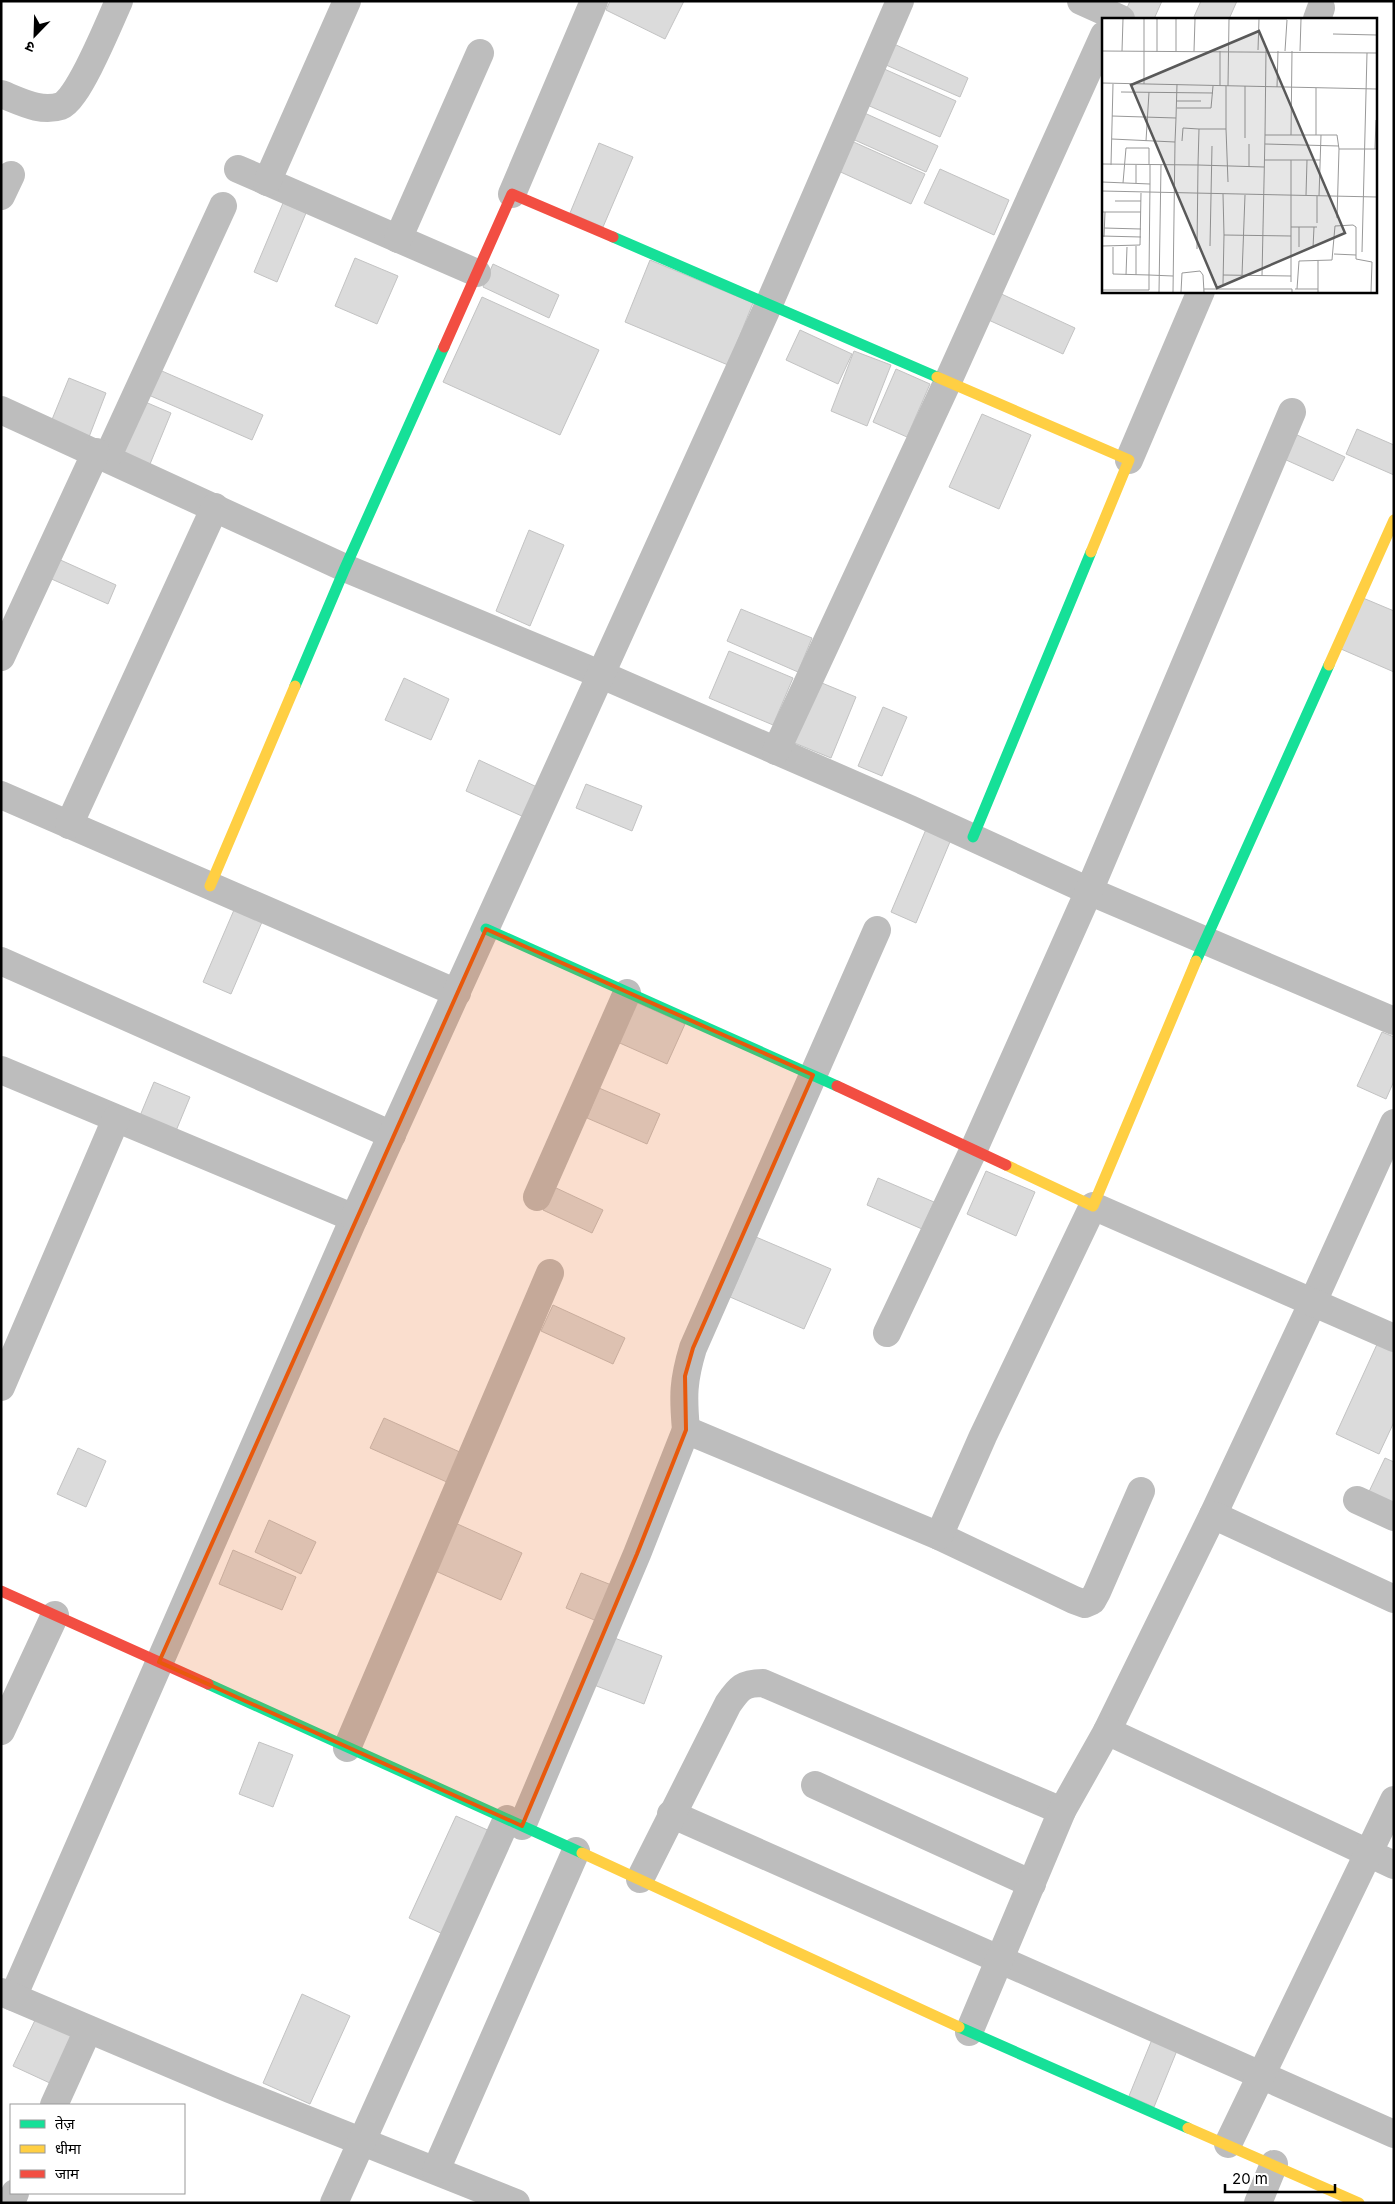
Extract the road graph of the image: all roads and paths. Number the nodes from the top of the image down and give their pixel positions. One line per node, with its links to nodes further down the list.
1 (119, 1): 9 (street)
2 (347, 1): 11 (street)
3 (594, 1): 12 (street)
4 (900, 1): 17 (street)
5 (1081, 1): 6 (street)
6 (1106, 18)
7 (1102, 44): 18 (street)
8 (480, 53): 14 (street)
9 (1, 94)
10 (238, 169): 11 (street)
11 (267, 182): 14 (street)
12 (512, 194): 15 (street); 17 (street)
13 (222, 206): 21 (street)
14 (398, 239): 15 (street)
15 (477, 273): 25 (street)
16 (1201, 292): 22 (street)
17 (769, 304): 18 (street); 27 (street)
18 (948, 381): 22 (street); 28 (street)
19 (1, 410): 21 (street)
20 (1292, 412): 33 (street)
21 (102, 455): 23 (street); 26 (street)
22 (1129, 460): 31 (street)
23 (215, 507): 25 (street); 30 (street)
24 (1394, 520): 36 (street)
25 (345, 568): 27 (street); 32 (street)
26 (1, 658)
27 (602, 675): 28 (street); 34 (street)
28 (776, 751): 31 (street)
29 (1, 795): 30 (street)
30 (69, 825): 32 (street)
31 (973, 837): 33 (street)
32 (210, 886): 38 (street)
33 (1089, 891): 36 (street); 46 (street)
34 (486, 929): 38 (street); 39 (street)
35 (877, 930): 42 (street)
36 (1205, 940): 40 (street); 48 (street)
37 (1, 961): 45 (street)
38 (457, 993): 45 (street)
39 (627, 993): 42 (street); 47 (street)
40 (1394, 1021)
41 (1, 1070): 43 (street)
42 (813, 1075): 46 (street); 55 (street)
43 (116, 1119): 49 (street); 54 (street)
44 (1394, 1123): 51 (street)
45 (392, 1134): 49 (street)
46 (973, 1151): 48 (street); 52 (street)
47 (537, 1197)
48 (1093, 1206): 51 (street); 60 (street)
49 (354, 1218): 64 (street)
50 (550, 1273): 67 (street)
51 (1312, 1304): 53 (street); 58 (street)
52 (887, 1333)
53 (1394, 1338)
54 (1, 1387)
55 (686, 1430): 60 (street); 72 (street)
56 (1141, 1491): 60 (street)
57 (1357, 1500): 59 (street)
58 (1213, 1515): 62 (street); 66 (street)
59 (1394, 1517)
60 (939, 1536)
61 (1, 1591): 63 (street)
62 (1394, 1599)
63 (55, 1615): 64 (street); 65 (street)
64 (159, 1662): 67 (street); 79 (street)
65 (1, 1731)
66 (1107, 1731): 70 (street); 74 (street)
67 (347, 1748): 72 (street)
68 (815, 1785): 77 (street)
69 (1394, 1800): 74 (street)
70 (1062, 1811): 71 (street); 77 (street)
71 (671, 1814): 76 (street); 78 (street)
72 (514, 1823): 73 (street); 85 (street)
73 (576, 1851): 76 (street); 88 (street)
74 (1367, 1853): 75 (street); 82 (street)
75 (1394, 1865)
76 (640, 1879): 81 (street)
77 (1032, 1884): 78 (street)
78 (1000, 1960): 81 (street); 82 (street)
79 (7, 1994): 80 (street)
80 (88, 2030): 83 (street); 85 (street)
81 (969, 2032): 86 (street)
82 (1259, 2076): 84 (street); 86 (street)
83 (54, 2104)
84 (1394, 2134)
85 (360, 2140): 88 (street); 89 (street)
86 (1228, 2144): 87 (street)
87 (1274, 2164): 91 (street); 92 (street)
88 (436, 2170): 90 (street)
89 (334, 2203)
90 (516, 2203)
91 (1258, 2203)
92 (1359, 2203)

